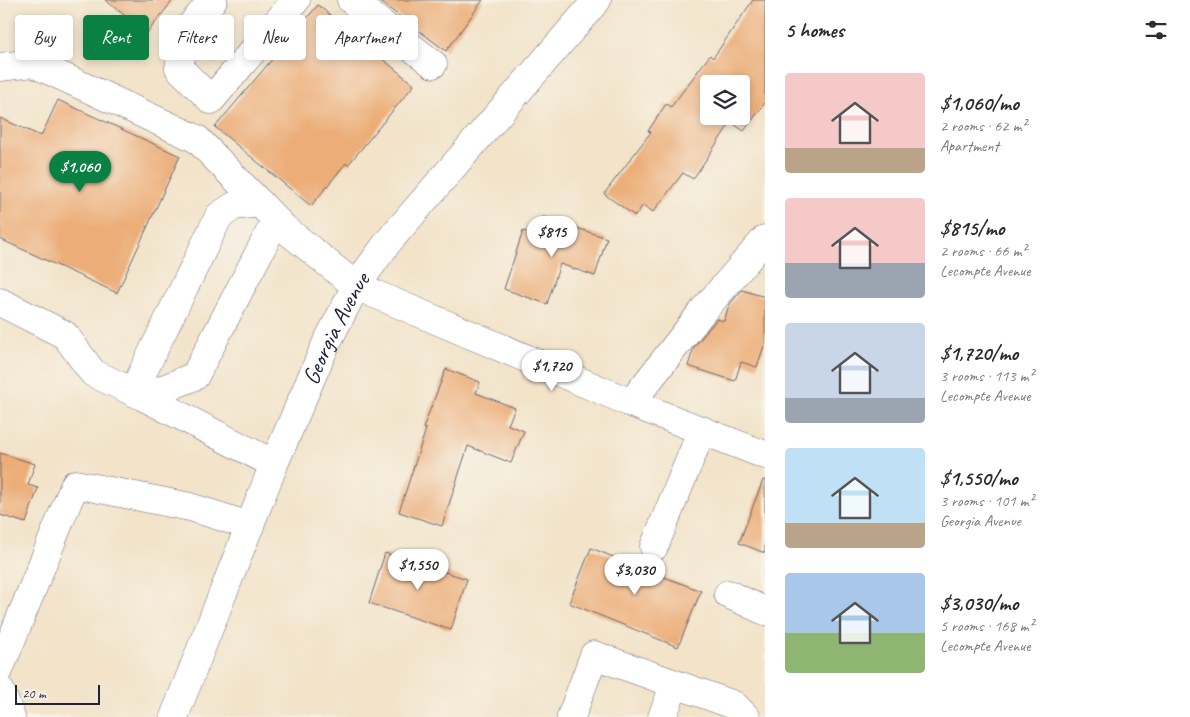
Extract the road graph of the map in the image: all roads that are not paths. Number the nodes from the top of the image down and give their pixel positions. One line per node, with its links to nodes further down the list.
1 (213, 0): 2 (main road)
2 (296, 0)
3 (351, 0): 5 (main road)
4 (597, 0): 9 (main road, Georgia Avenue)
5 (433, 64)
6 (0, 67): 7 (main road)
7 (268, 212): 9 (main road); 11 (main road); 11 (main road)
8 (765, 239): 12 (main road)
9 (356, 286): 12 (main road); 15 (main road, Georgia Avenue)
10 (0, 302): 11 (main road)
11 (139, 395): 15 (main road)
12 (631, 403): 13 (main road)
13 (702, 430): 14 (main road); 17 (main road)
14 (765, 455)
15 (274, 464): 16 (main road, Georgia Avenue)
16 (250, 526): 20 (main road); 24 (main road, Georgia Avenue)
17 (654, 547)
18 (728, 594): 19 (main road)
19 (765, 611)
20 (0, 668)
21 (675, 684): 25 (main road); 26 (main road); 27 (main road)
22 (0, 690): 23 (main road)
23 (11, 717)
24 (174, 717)
25 (571, 717)
26 (662, 717)
27 (746, 717)

